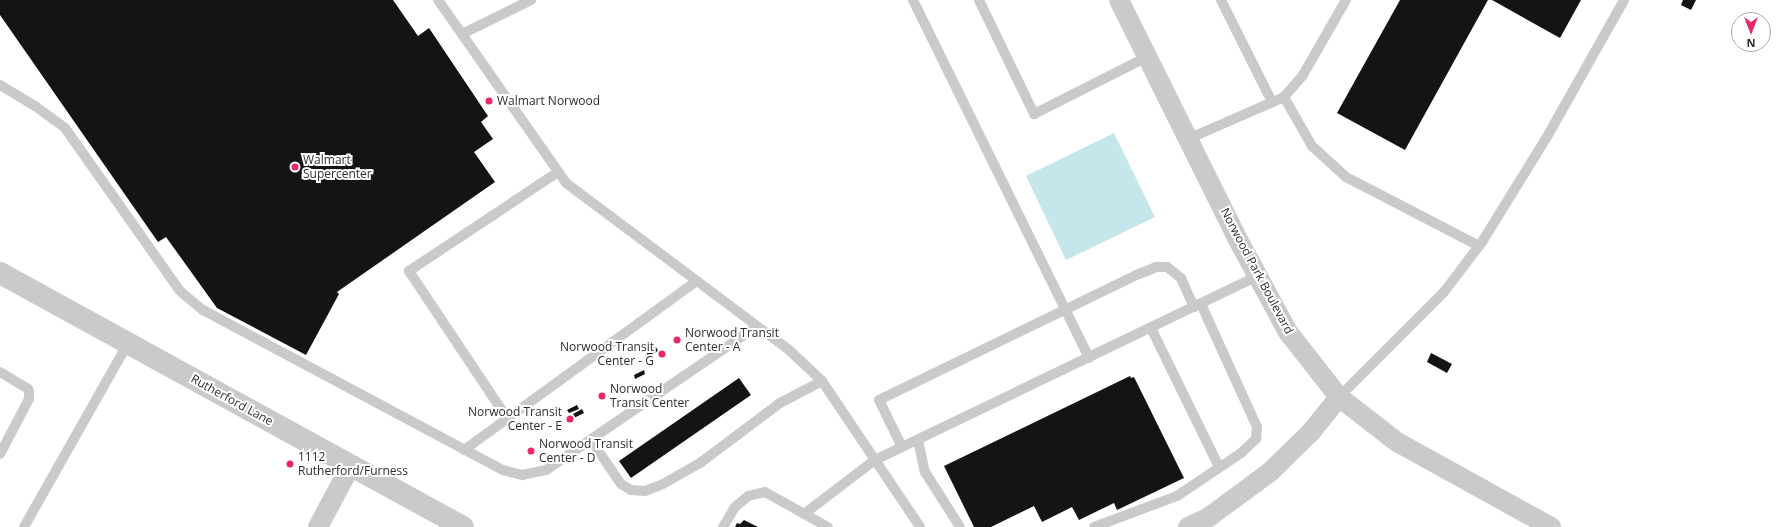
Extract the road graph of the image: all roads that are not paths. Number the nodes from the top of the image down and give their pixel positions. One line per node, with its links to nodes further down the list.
1 (438, 0): 9 (lane)
2 (529, 0): 9 (lane)
3 (913, 0): 21 (lane)
4 (979, 0): 10 (lane)
5 (1119, 0): 10 (street, Norwood Park Boulevard)
6 (1221, 0): 13 (lane)
7 (1346, 0): 12 (lane)
8 (1624, 0): 16 (lane)
9 (462, 34): 15 (lane)
10 (1148, 57): 14 (street, Norwood Park Boulevard)
11 (0, 85): 33 (lane)
12 (1284, 97): 13 (lane); 16 (lane)
13 (1272, 102): 14 (lane)
14 (1188, 139): 18 (street, Norwood Park Boulevard)
15 (558, 172): 19 (lane); 29 (lane)
16 (1479, 246): 28 (lane)
17 (0, 273): 24 (street, Rutherford Lane)
18 (1258, 276): 20 (lane); 28 (street, Norwood Park Boulevard)
19 (697, 281): 22 (lane); 29 (lane)
20 (1197, 305): 21 (lane); 23 (lane); 37 (lane)
21 (1065, 310): 25 (lane); 32 (lane)
22 (757, 326): 27 (lane); 30 (lane)
23 (1151, 328): 25 (lane); 37 (lane)
24 (128, 343): 36 (street, Rutherford Lane); 39 (lane)
25 (1089, 358): 31 (lane)
26 (0, 372): 34 (lane)
27 (822, 381): 30 (lane); 35 (lane)
28 (1339, 397): 47 (street); 48 (street, Norwood Park Boulevard)
29 (507, 418): 33 (lane)
30 (591, 440): 33 (lane)
31 (918, 440): 32 (lane); 45 (lane)
32 (902, 447): 35 (lane)
33 (464, 450)
34 (0, 454)
35 (875, 460): 38 (lane); 44 (lane)
36 (351, 465): 40 (street); 41 (street, Rutherford Lane)
37 (1219, 467): 46 (lane)
38 (804, 514): 42 (lane); 43 (lane)
39 (24, 527)
40 (318, 527)
41 (463, 527)
42 (723, 527)
43 (828, 527)
44 (920, 527)
45 (960, 527)
46 (1094, 527)
47 (1188, 527)
48 (1551, 527)

